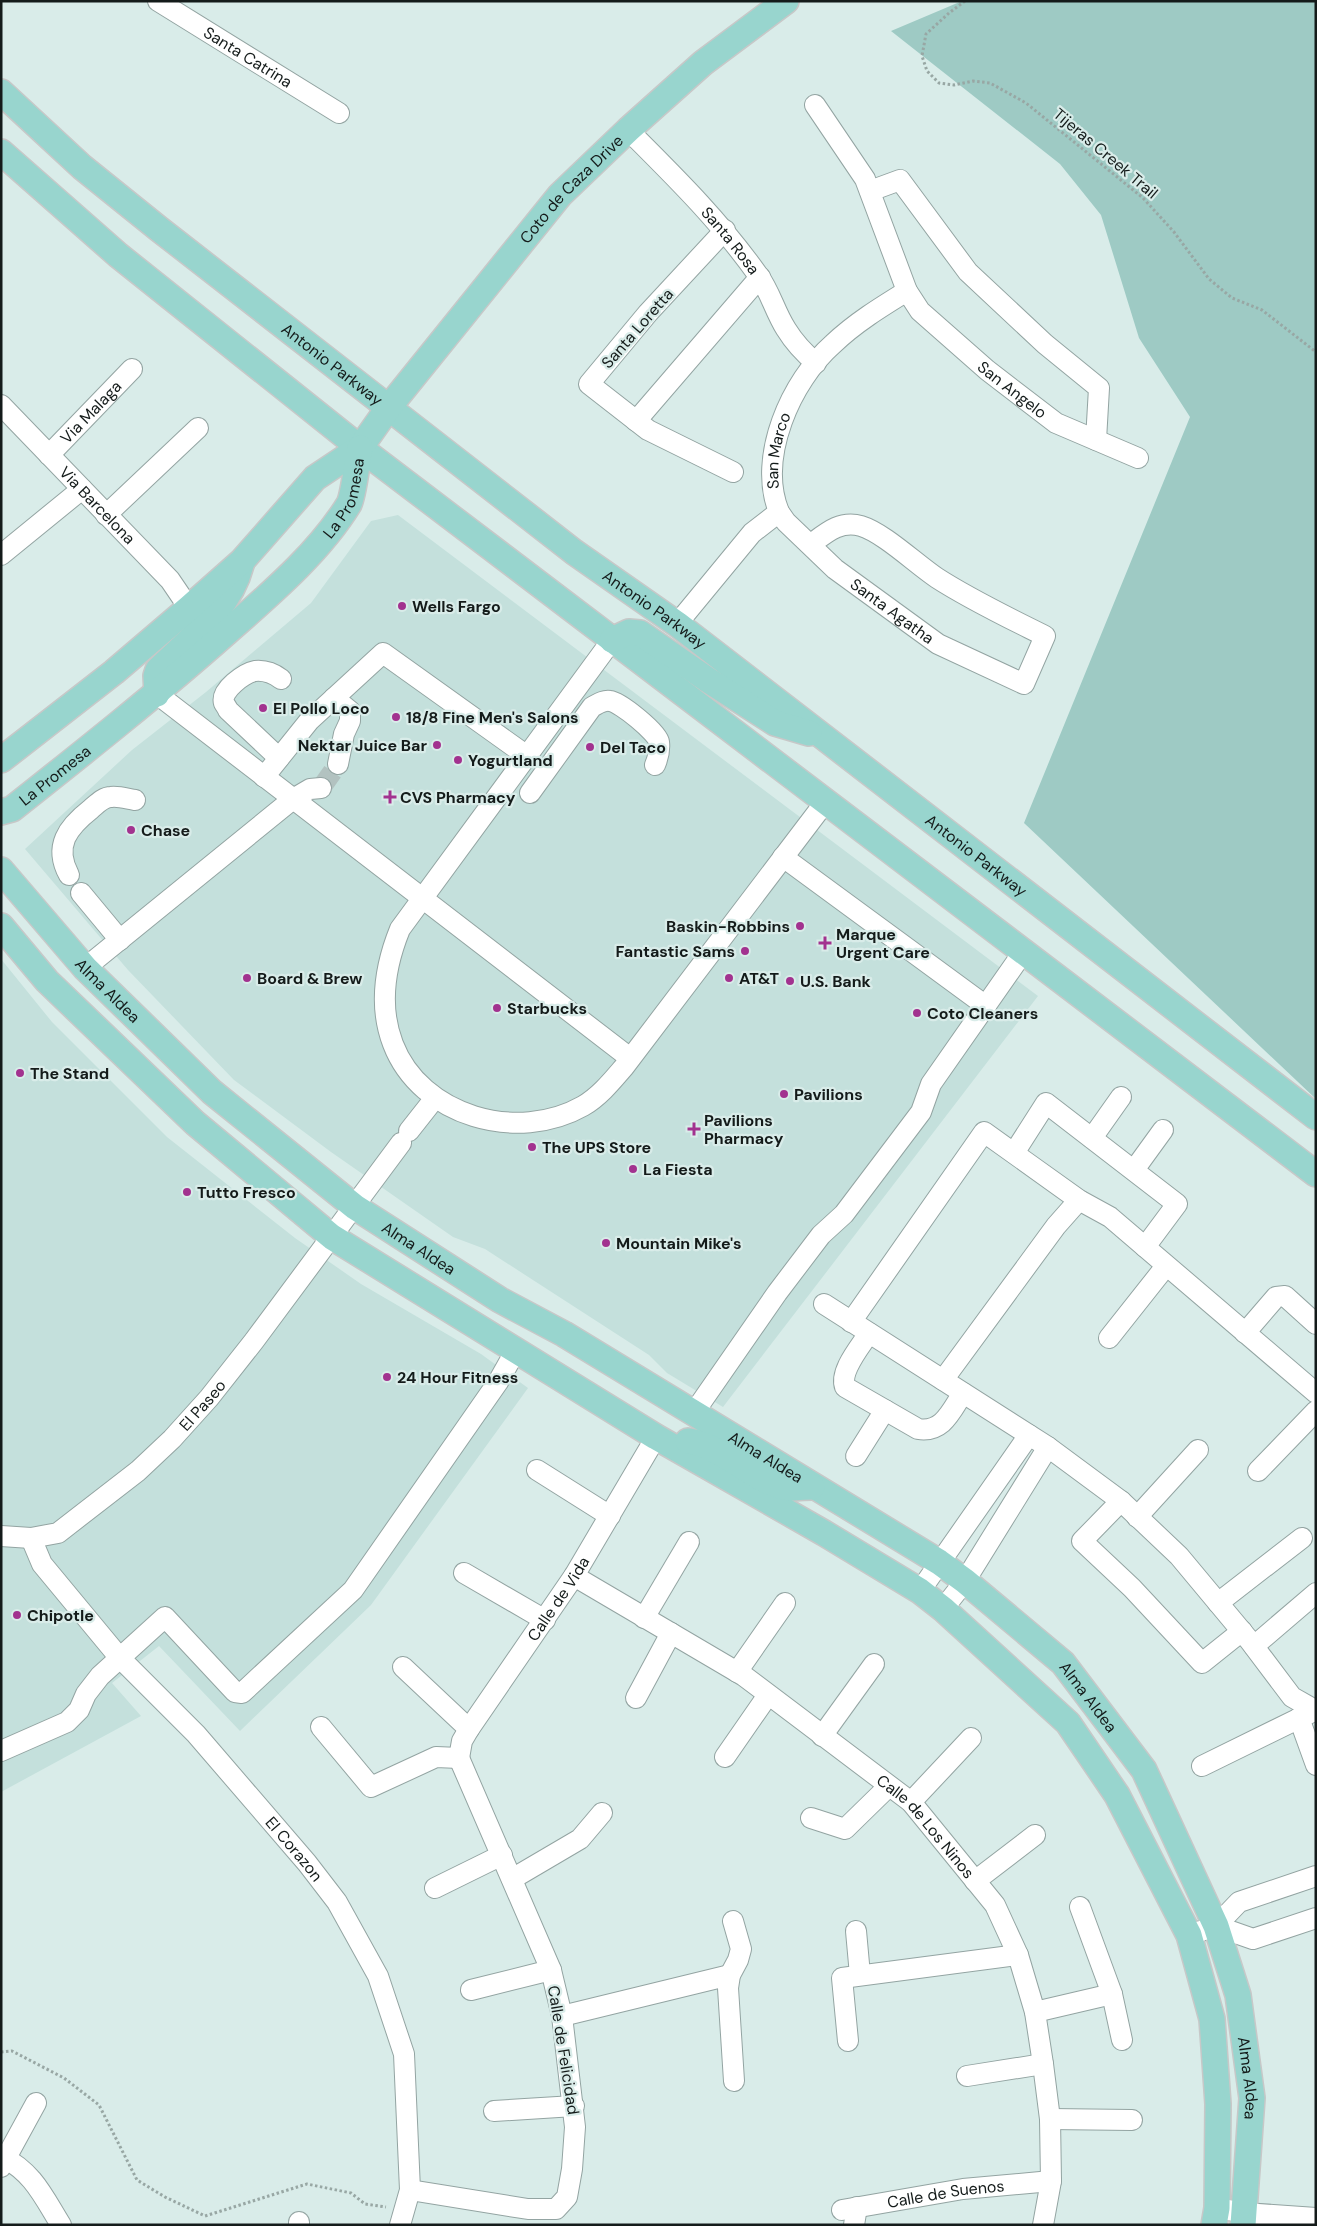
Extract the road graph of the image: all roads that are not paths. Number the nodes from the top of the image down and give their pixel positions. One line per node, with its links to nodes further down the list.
1 (158, 1): 5 (street, Santa Catrina)
2 (786, 1): 6 (main road, Coto de Caza Drive)
3 (1, 92): 15 (main road, Antonio Parkway)
4 (815, 105): 8 (street, San Angelo)
5 (339, 113)
6 (628, 130): 9 (street, Santa Rosa); 15 (main road, Coto de Caza Drive)
7 (1, 152): 19 (main road)
8 (870, 191): 11 (street, San Angelo); 18 (street)
9 (725, 230): 10 (street, Santa Rosa); 16 (street, Santa Loretta)
10 (760, 277): 12 (street, Santa Rosa); 16 (street)
11 (907, 291): 12 (street, San Marco); 18 (street, San Angelo)
12 (816, 363): 24 (street, San Marco)
13 (132, 369): 20 (street, Via Malaga)
14 (1, 404): 20 (street, Via Barcelona)
15 (389, 407): 19 (main road, Coto de Caza Drive); 30 (main road, Antonio Parkway)
16 (636, 421): 22 (street, Santa Loretta)
17 (198, 428): 25 (street)
18 (1096, 440): 21 (street, San Angelo)
19 (360, 448): 28 (main road, La Promesa); 31 (main road); 33 (main road, La Promesa)
20 (49, 455): 23 (street, Via Barcelona)
21 (1138, 458)
22 (734, 472)
23 (82, 489): 25 (street, Via Barcelona); 27 (street)
24 (779, 512): 26 (street, Santa Agatha); 30 (street, San Marco)
25 (106, 515): 29 (street, Via Barcelona)
26 (810, 545): 26 (street, Santa Agatha)
27 (1, 556)
28 (242, 561): 29 (main road, La Promesa); 33 (main road)
29 (189, 608): 39 (main road, La Promesa)
30 (678, 624): 35 (main road, Antonio Parkway)
31 (612, 640): 35 (main road); 36 (street); 46 (main road)
32 (281, 678): 37 (street)
33 (157, 694): 41 (street); 47 (main road, La Promesa)
34 (334, 698): 36 (street); 37 (street); 38 (street)
35 (821, 736): 61 (main road, Antonio Parkway)
36 (526, 756): 52 (street)
37 (279, 758): 41 (street)
38 (335, 758)
39 (1, 760)
40 (655, 765): 43 (street)
41 (264, 777): 44 (street)
42 (314, 786): 44 (street)
43 (530, 793)
44 (292, 799): 52 (street); 54 (street)
45 (135, 800): 50 (street)
46 (826, 801): 48 (street); 55 (main road)
47 (1, 812)
48 (783, 857): 57 (street); 58 (street)
49 (1, 870): 56 (main road, Alma Aldea)
50 (68, 875)
51 (81, 893): 54 (street)
52 (422, 899): 58 (street); 60 (street)
53 (1, 926): 69 (main road, Alma Aldea)
54 (120, 940): 56 (street)
55 (1024, 951): 57 (street); 66 (main road)
56 (85, 968): 68 (main road, Alma Aldea)
57 (986, 1006): 84 (street)
58 (630, 1058): 60 (street)
59 (1121, 1097): 63 (street)
60 (435, 1098): 68 (street, El Paseo)
61 (1316, 1117)
62 (1163, 1130): 65 (street)
63 (1092, 1138): 64 (street); 65 (street)
64 (1014, 1153): 67 (street); 73 (street)
65 (1134, 1170): 70 (street)
66 (1316, 1174)
67 (1078, 1200): 70 (street); 79 (street)
68 (355, 1207): 69 (street, El Paseo); 84 (main road, Alma Aldea)
69 (332, 1237): 78 (main road, Alma Aldea); 97 (street, El Paseo)
70 (1145, 1247): 71 (street)
71 (1166, 1266): 76 (street); 77 (street)
72 (824, 1304): 73 (street)
73 (851, 1322): 75 (street)
74 (1316, 1324): 76 (street)
75 (869, 1333): 79 (street); 82 (street)
76 (1246, 1333): 81 (street)
77 (1109, 1338)
78 (516, 1350): 86 (main road, Alma Aldea); 113 (street)
79 (943, 1380): 80 (street)
80 (963, 1393): 82 (street); 85 (street)
81 (1316, 1393)
82 (885, 1410): 89 (street)
83 (1316, 1411): 91 (street)
84 (694, 1414): 92 (main road, Alma Aldea)
85 (1029, 1435): 87 (street); 100 (street)
86 (656, 1437): 92 (main road); 94 (street, Calle de Vida); 104 (main road, Alma Aldea)
87 (1048, 1446): 93 (street); 103 (street)
88 (1198, 1450): 95 (street)
89 (856, 1456)
90 (537, 1470): 94 (street)
91 (1258, 1472)
92 (817, 1487): 100 (main road, Alma Aldea)
93 (1121, 1501): 95 (street); 112 (street)
94 (610, 1516): 102 (street, Calle de Vida)
95 (1137, 1517): 107 (street)
96 (1, 1536): 97 (street, El Paseo)
97 (31, 1538): 113 (street, El Corazon)
98 (1302, 1538): 107 (street)
99 (689, 1542): 109 (street)
100 (939, 1562): 103 (main road, Alma Aldea); 104 (street)
101 (464, 1574): 110 (street)
102 (574, 1576): 109 (street, Calle de Los Ninos); 110 (street, Calle de Vida)
103 (965, 1581): 108 (street); 142 (main road, Alma Aldea)
104 (920, 1591): 108 (main road, Alma Aldea)
105 (1316, 1593): 112 (street)
106 (785, 1603): 116 (street)
107 (1218, 1603): 112 (street)
108 (943, 1609): 144 (main road, Alma Aldea)
109 (644, 1618): 111 (street, Calle de Los Ninos)
110 (545, 1620): 121 (street, Calle de Vida)
111 (671, 1633): 116 (street, Calle de Los Ninos); 118 (street)
112 (1248, 1639): 119 (street)
113 (120, 1657): 124 (street); 165 (street, El Corazon)
114 (874, 1664): 122 (street)
115 (403, 1667): 121 (street)
116 (737, 1672): 117 (street, Calle de Los Ninos)
117 (768, 1695): 122 (street, Calle de Los Ninos); 125 (street)
118 (636, 1698)
119 (1310, 1713): 127 (street); 128 (street)
120 (321, 1726): 126 (street)
121 (469, 1729): 126 (street, Calle de Vida)
122 (822, 1736): 129 (street, Calle de Los Ninos)
123 (971, 1738): 130 (street)
124 (1, 1751)
125 (725, 1757)
126 (458, 1758): 134 (street, Calle de Felicidad)
127 (1316, 1765)
128 (1202, 1766)
129 (889, 1786): 130 (street, Calle de Los Ninos); 132 (street)
130 (911, 1802): 137 (street, Calle de Los Ninos)
131 (602, 1813): 136 (street)
132 (811, 1818)
133 (1035, 1835): 137 (street)
134 (502, 1855): 136 (street, Calle de Felicidad); 138 (street)
135 (1316, 1876): 142 (street)
136 (512, 1879): 146 (street, Calle de Felicidad)
137 (976, 1881): 145 (street, Calle de Los Ninos)
138 (435, 1888)
139 (1080, 1907): 150 (street)
140 (1316, 1918): 142 (street)
141 (733, 1921): 147 (street)
142 (1216, 1926): 144 (street); 170 (main road, Alma Aldea)
143 (856, 1930): 148 (street)
144 (1189, 1934): 168 (main road, Alma Aldea)
145 (1018, 1955): 148 (street); 151 (street, Calle de Los Ninos)
146 (551, 1970): 149 (street); 152 (street, Calle de Felicidad)
147 (730, 1975): 152 (street); 157 (street)
148 (851, 1977): 154 (street)
149 (471, 1990)
150 (1112, 1994): 151 (street); 153 (street)
151 (1035, 2012): 155 (street, Calle de Los Ninos)
152 (562, 2016): 159 (street, Calle de Felicidad)
153 (1122, 2040)
154 (848, 2041)
155 (1043, 2064): 156 (street); 161 (street, Calle de Los Ninos)
156 (967, 2076)
157 (734, 2081)
158 (36, 2103): 163 (street)
159 (574, 2106): 160 (street); 165 (street, Calle de Felicidad)
160 (494, 2111)
161 (1050, 2119): 162 (street); 164 (street, Calle de Los Ninos)
162 (1132, 2120)
163 (3, 2160): 171 (street)
164 (1051, 2181): 166 (street, Calle de Suenos); 172 (street, Calle de Los Ninos)
165 (410, 2190): 167 (street, El Corazon)
166 (851, 2214)
167 (402, 2217)
168 (1215, 2217): 170 (street)
169 (1316, 2218): 170 (street)
170 (1244, 2219)
171 (62, 2225)
172 (1043, 2225)

